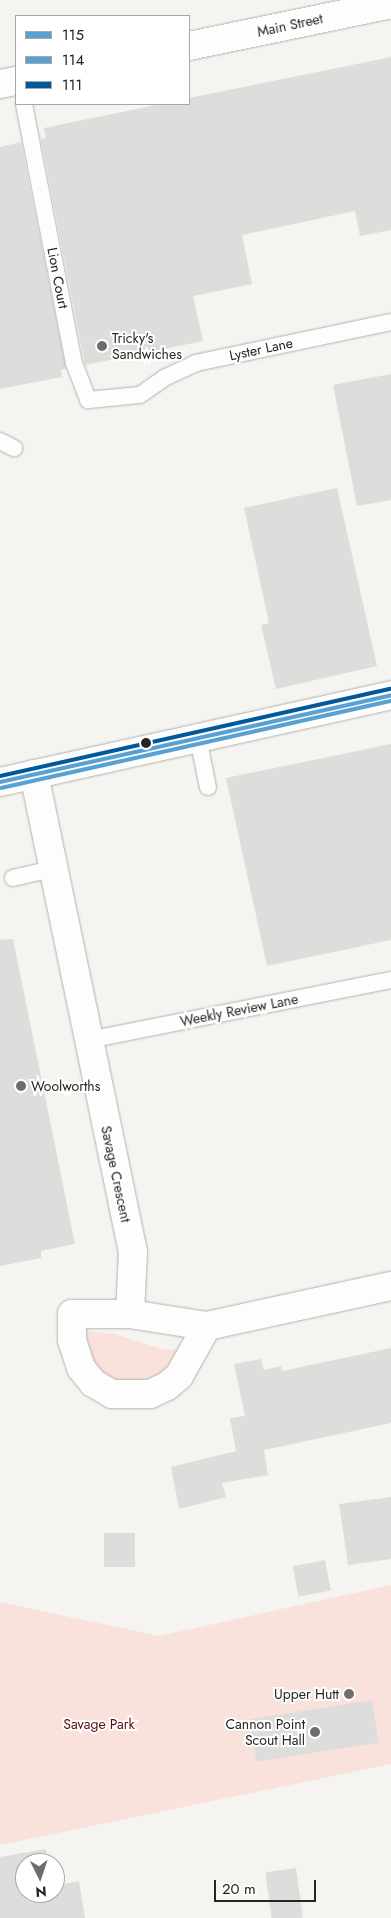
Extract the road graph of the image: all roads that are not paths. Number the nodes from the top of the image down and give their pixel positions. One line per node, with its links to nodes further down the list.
1 (391, 4): 2 (street, Main Street)
2 (190, 46)
3 (15, 81): 4 (street)
4 (0, 84)
5 (24, 105): 7 (lane, Lion Court)
6 (391, 322): 7 (lane, Lyster Lane)
7 (140, 395)
8 (391, 695): 9 (street)
9 (198, 738): 10 (street); 12 (lane)
10 (34, 774): 11 (street); 13 (street, Savage Crescent)
11 (0, 782)
12 (208, 787)
13 (52, 869): 14 (lane); 16 (street, Savage Crescent)
14 (13, 878)
15 (391, 980): 16 (lane, Weekly Review Lane)
16 (88, 1040): 18 (street, Savage Crescent)
17 (391, 1286): 19 (street)
18 (130, 1314): 19 (street); 19 (street)
19 (207, 1326)

